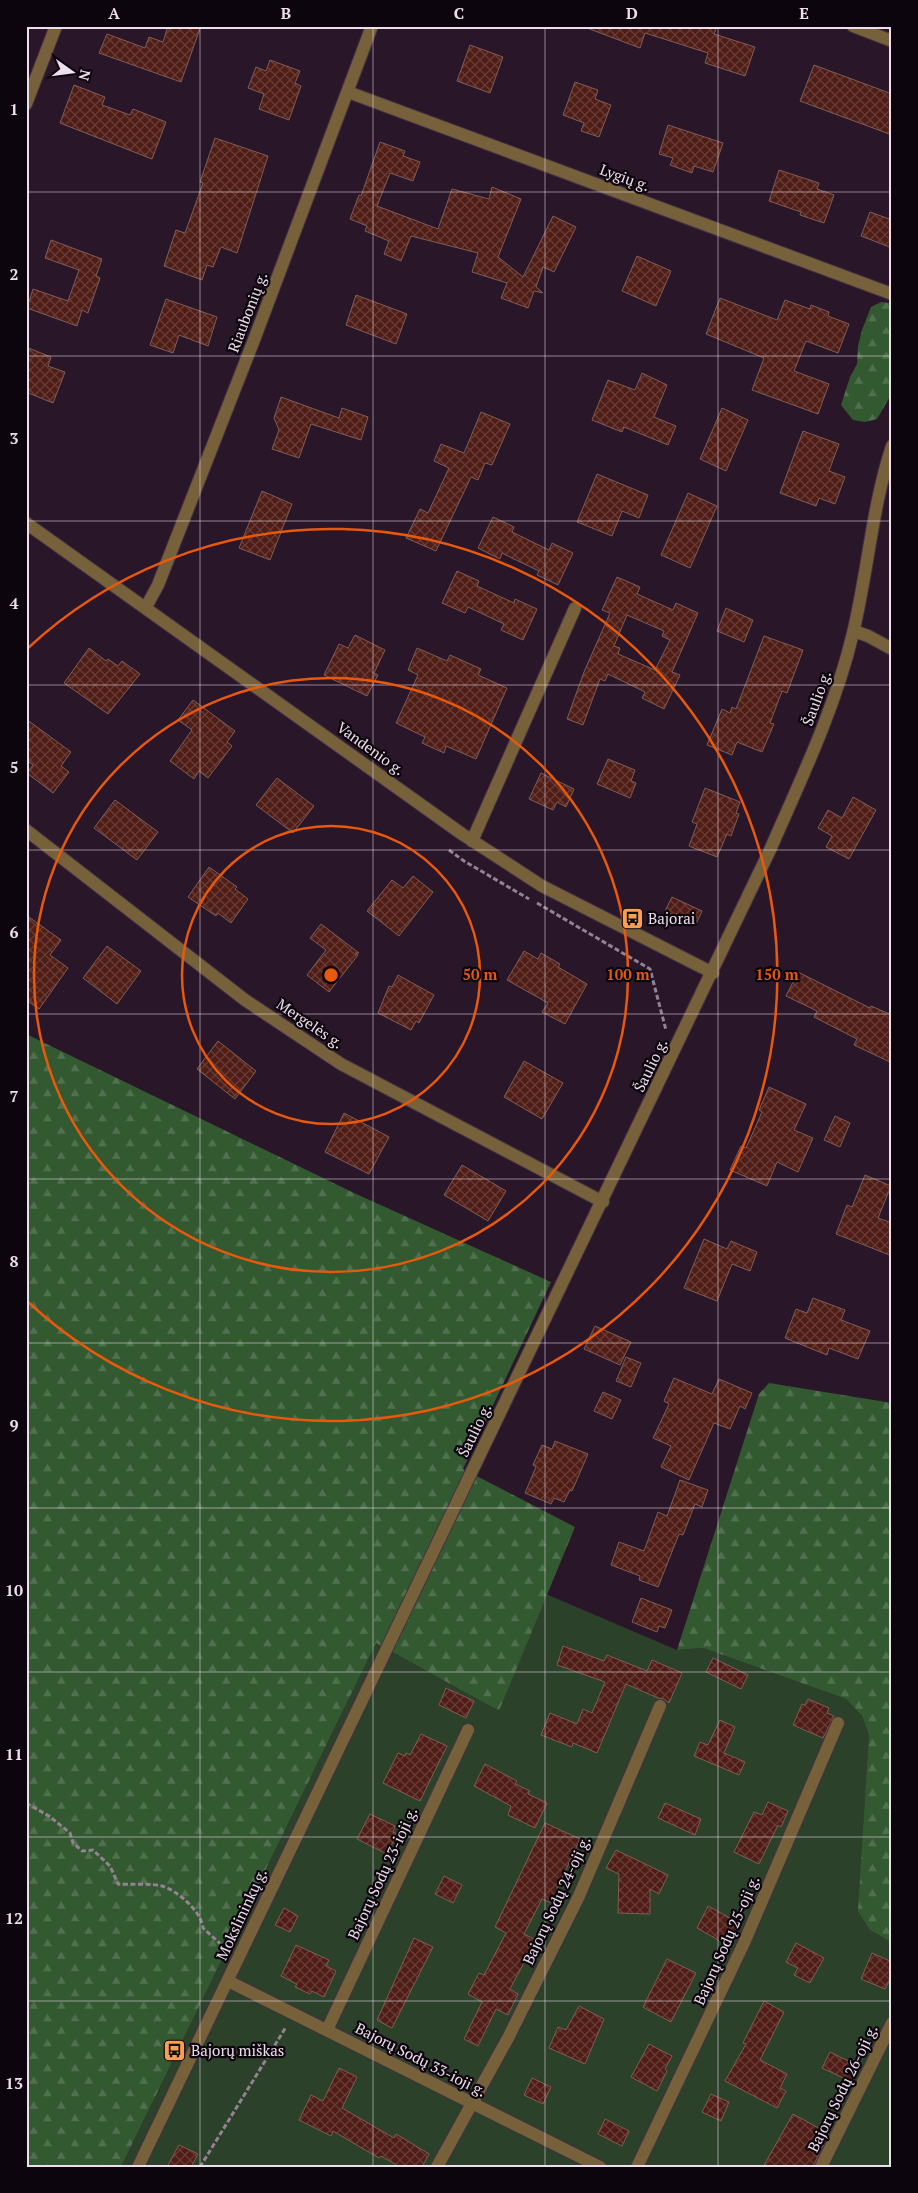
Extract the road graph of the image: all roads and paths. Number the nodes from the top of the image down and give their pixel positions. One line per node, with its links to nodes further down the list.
1 (56, 26): 6 (street)
2 (372, 26): 5 (street, Riaubonių g.)
3 (853, 26): 4 (street)
4 (892, 41)
5 (348, 92): 7 (street, Lygių g.); 10 (street, Riaubonių g.)
6 (26, 104)
7 (892, 294)
8 (892, 446): 12 (street, Šaulio g.)
9 (26, 523): 10 (street, Vandenio g.)
10 (146, 607): 15 (street, Vandenio g.)
11 (575, 608): 15 (street)
12 (854, 631): 13 (street); 17 (street, Šaulio g.)
13 (892, 649)
14 (26, 830): 19 (street, Mergelės g.)
15 (472, 841): 17 (street, Vandenio g.)
16 (449, 850): 18 (path)
17 (713, 973): 18 (street, Šaulio g.)
18 (673, 1055): 19 (street, Šaulio g.)
19 (603, 1202): 20 (street, Šaulio g.)
20 (373, 1675): 25 (street, Mokslininkų g.)
21 (660, 1706): 30 (street, Bajorų Sodų 24-oji g.)
22 (838, 1723): 35 (street, Bajorų Sodų 25-oji g.)
23 (468, 1730): 29 (street, Bajorų Sodų 23-ioji g.)
24 (26, 1804): 25 (path)
25 (238, 1959): 26 (street, Mokslininkų g.)
26 (228, 1981): 27 (street, Bajorų Sodų 33-ioji g.); 31 (street, Mokslininkų g.)
27 (294, 2014): 29 (street, Bajorų Sodų 33-ioji g.); 32 (path)
28 (892, 2023): 36 (street, Bajorų Sodų 26-oji g.)
29 (326, 2030): 30 (street, Bajorų Sodų 33-ioji g.)
30 (472, 2103): 33 (street, Bajorų Sodų 24-oji g.); 34 (street, Bajorų Sodų 33-ioji g.)
31 (138, 2167)
32 (200, 2167)
33 (437, 2167)
34 (600, 2167)
35 (637, 2167)
36 (821, 2167)

